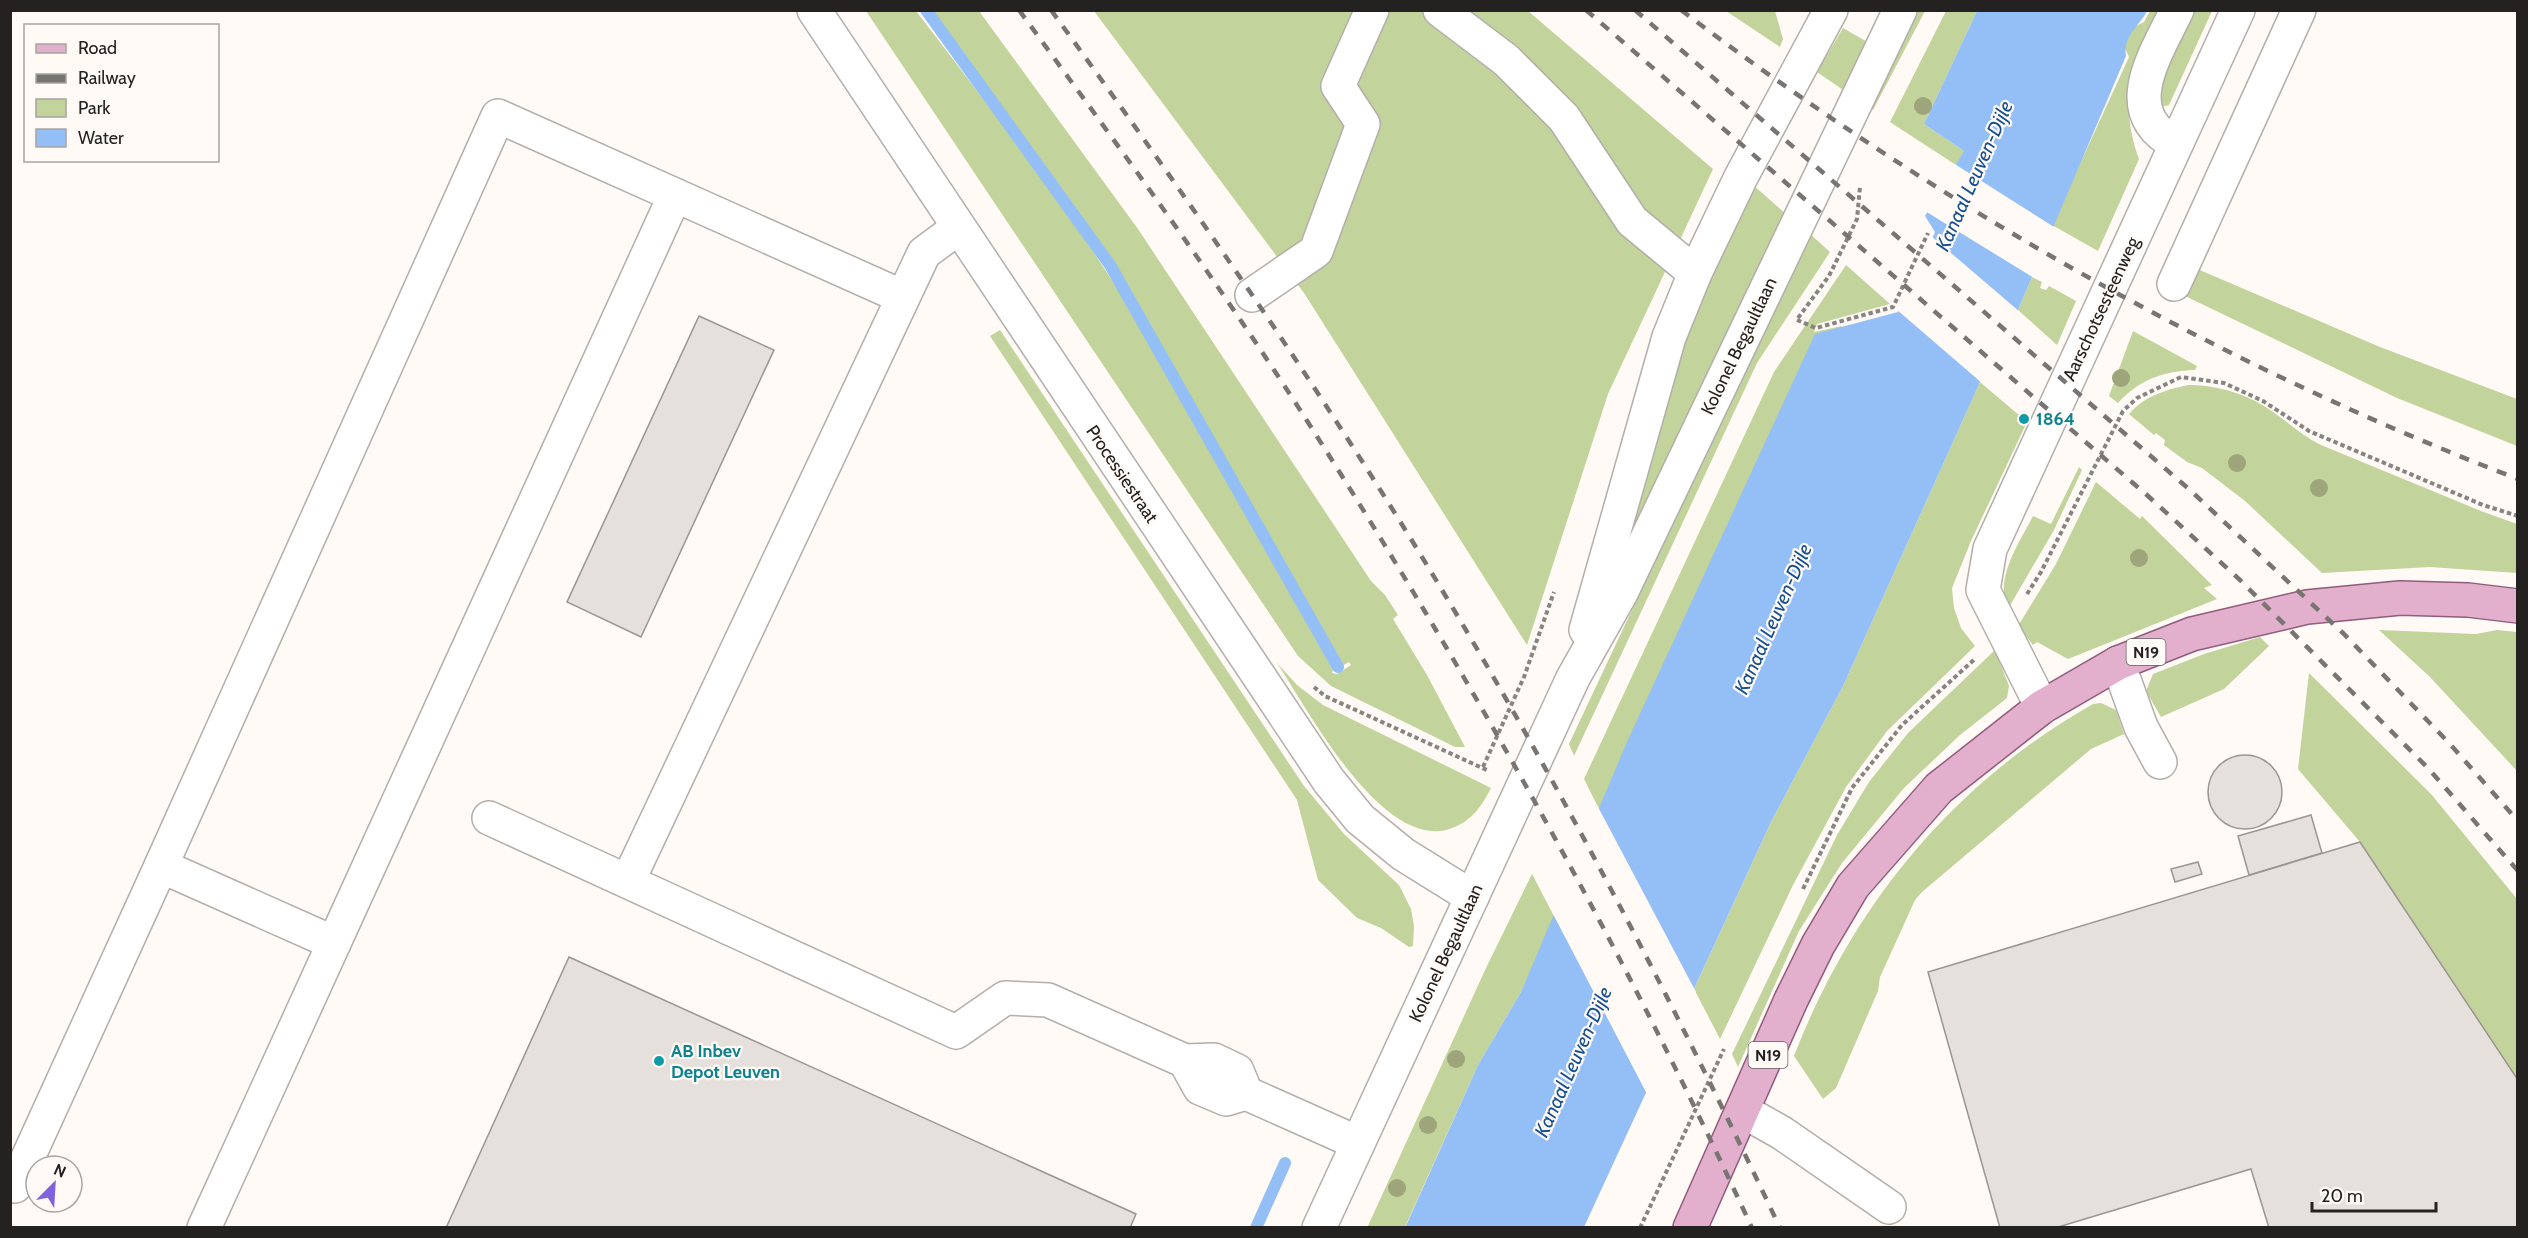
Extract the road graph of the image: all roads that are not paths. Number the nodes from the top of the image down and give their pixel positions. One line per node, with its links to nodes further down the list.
1 (814, 10): 11 (street, Processiestraat)
2 (1372, 10): 14 (street)
3 (1440, 10): 12 (street)
4 (1831, 10): 12 (street, Kolonel Begaultlaan)
5 (1900, 10): 18 (street, Kolonel Begaultlaan)
6 (2177, 10): 9 (street)
7 (2238, 10): 9 (street, Aarschotsesteenweg)
8 (2299, 10): 13 (street)
9 (2176, 144): 19 (street, Aarschotsesteenweg)
10 (675, 195): 15 (street); 22 (street); 25 (street)
11 (958, 228): 15 (street); 24 (street, Processiestraat)
12 (1695, 273): 18 (street, Kolonel Begaultlaan)
13 (2174, 284)
14 (1252, 295)
15 (903, 297): 23 (street)
16 (2517, 606): 17 (main road, N19)
17 (2118, 663): 19 (main road, N19); 20 (street)
18 (1573, 678): 24 (street, Kolonel Begaultlaan)
19 (2042, 707): 26 (main road, N19)
20 (2160, 762)
21 (489, 818): 23 (street)
22 (161, 866): 25 (street); 28 (street)
23 (628, 881): 27 (street)
24 (1472, 897): 27 (street, Kolonel Begaultlaan)
25 (334, 943): 30 (street)
26 (1743, 1112): 29 (street); 32 (main road, N19)
27 (1358, 1143): 31 (street, Kolonel Begaultlaan)
28 (15, 1186)
29 (1889, 1206)
30 (204, 1227)
31 (1319, 1227)
32 (1690, 1227)

